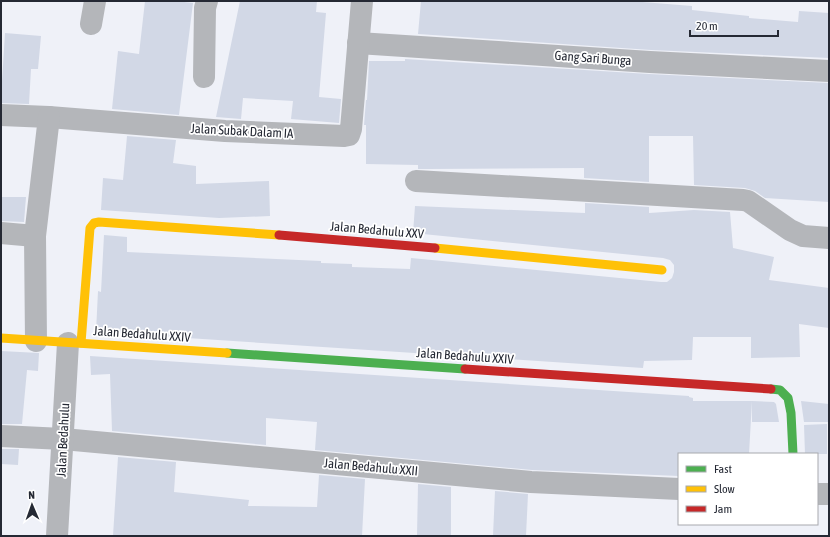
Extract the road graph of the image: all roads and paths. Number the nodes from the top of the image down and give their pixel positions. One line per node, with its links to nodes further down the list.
1 (95, 1): 4 (street)
2 (207, 1): 7 (street)
3 (362, 1): 5 (street, Jalan Subak Dalam IA)
4 (91, 24)
5 (358, 43): 6 (street, Gang Sari Bunga); 9 (street, Jalan Subak Dalam IA)
6 (829, 71)
7 (204, 77)
8 (1, 115): 9 (street, Jalan Subak Dalam IA)
9 (49, 117): 13 (street)
10 (416, 181): 14 (street)
11 (90, 228): 15 (street, Jalan Bedahulu XXV); 18 (street, Jalan Bedahulu)
12 (1, 233): 13 (street)
13 (35, 236): 17 (street)
14 (829, 238)
15 (662, 270)
16 (1, 338): 17 (street, Jalan Bedahulu XXIV)
17 (36, 341): 18 (street, Jalan Bedahulu XXIV)
18 (75, 343): 20 (street, Jalan Bedahulu); 21 (street, Jalan Bedahulu XXIV)
19 (1, 436): 20 (street, Jalan Bedahulu XXII)
20 (64, 439): 22 (street, Jalan Bedahulu XXII); 25 (street, Jalan Bedahulu)
21 (793, 453)
22 (678, 489)
23 (818, 494): 24 (street)
24 (829, 494)
25 (57, 536)

